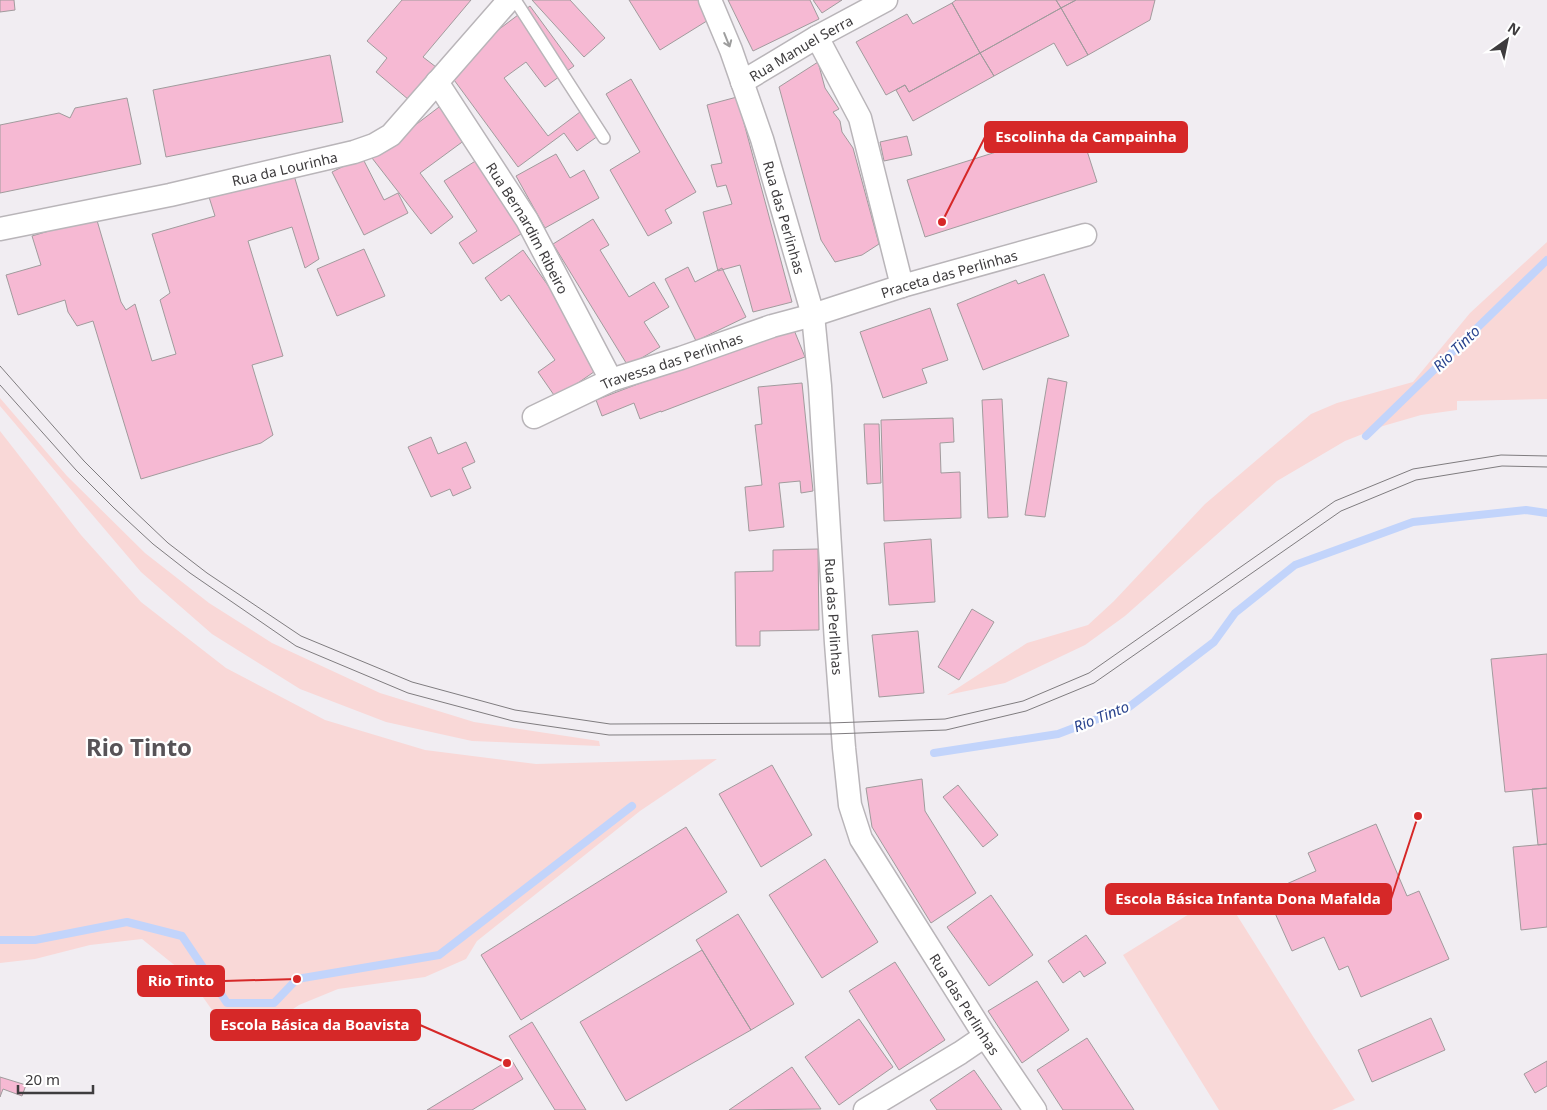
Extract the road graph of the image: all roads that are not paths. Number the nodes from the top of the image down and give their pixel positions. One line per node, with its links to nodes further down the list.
1 (509, 0): 6 (street, Rua da Lourinha)
2 (515, 0): 8 (lane)
3 (710, 0): 7 (street, Rua das Perlinhas, one-way to 7)
4 (886, 0): 5 (street, Rua Manuel Serra)
5 (817, 37): 7 (street, Rua Manuel Serra); 11 (street)
6 (437, 82): 9 (street, Rua da Lourinha); 13 (street, Rua Bernardim Ribeiro)
7 (742, 82): 12 (street, Rua das Perlinhas)
8 (604, 138)
9 (0, 229)
10 (1085, 235): 11 (street, Praceta das Perlinhas)
11 (902, 286): 12 (street, Praceta das Perlinhas)
12 (813, 315): 13 (street, Travessa das Perlinhas); 15 (street, Rua das Perlinhas)
13 (611, 380): 14 (street, Travessa das Perlinhas)
14 (534, 417)
15 (985, 1036): 16 (street); 17 (street, Rua das Perlinhas)
16 (865, 1110)
17 (1035, 1110)

